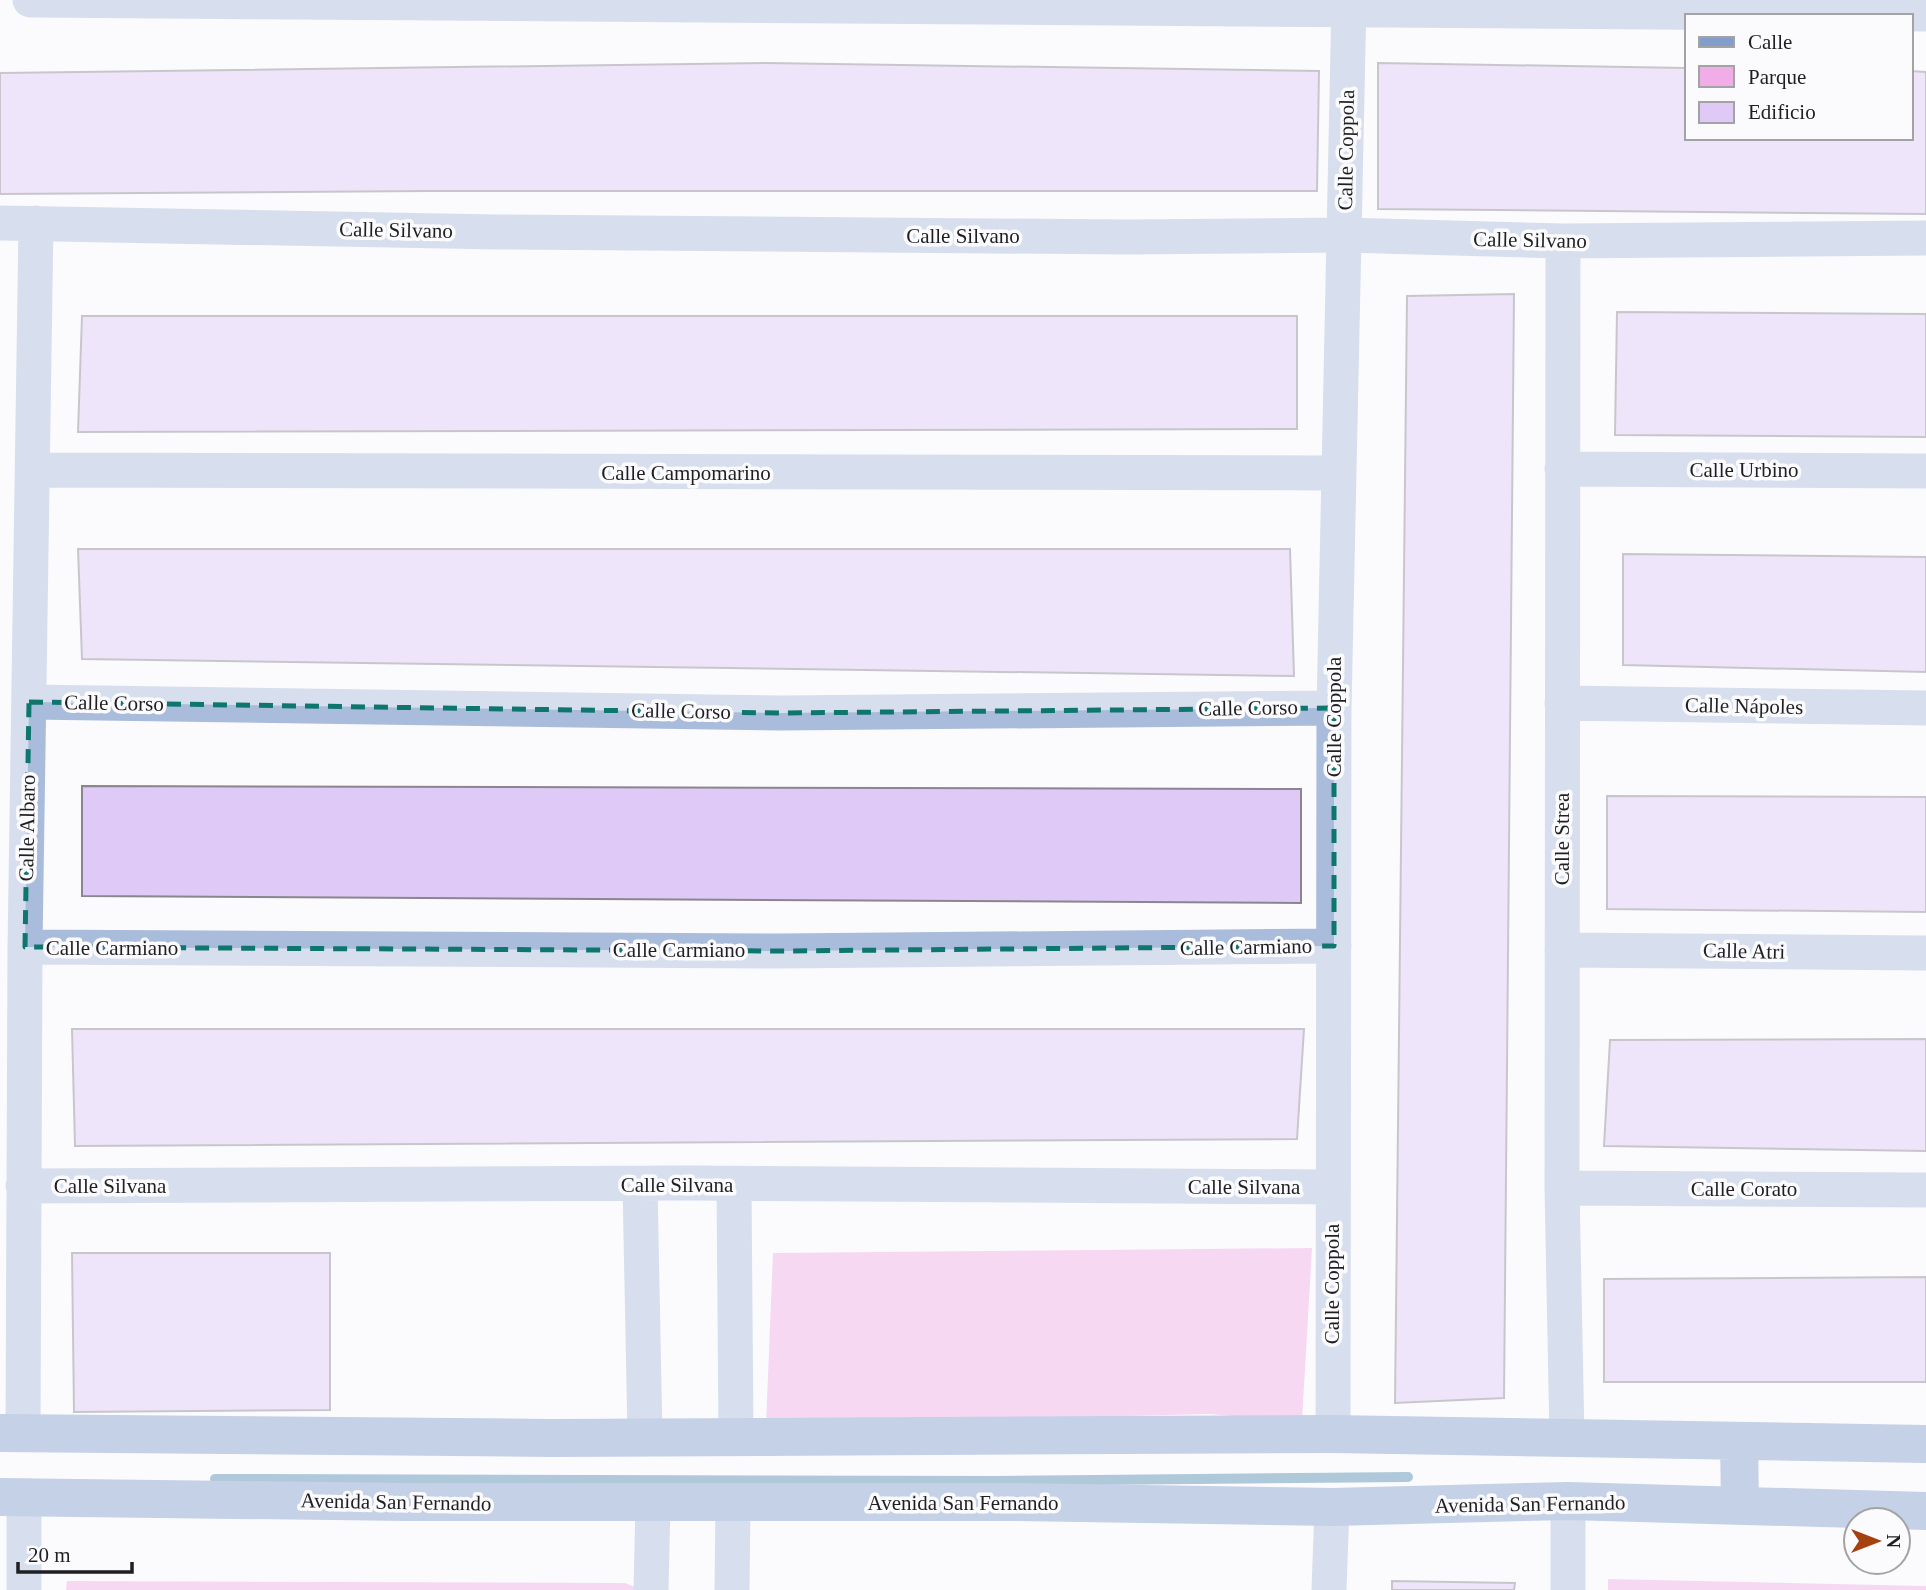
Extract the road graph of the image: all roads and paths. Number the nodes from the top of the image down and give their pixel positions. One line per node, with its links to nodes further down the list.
1 (33, 0): 2 (street)
2 (1349, 4): 3 (street); 7 (street, Calle Coppola)
3 (1577, 6): 4 (street)
4 (1926, 14)
5 (0, 223): 6 (street, Calle Silvano)
6 (36, 223): 7 (street, Calle Silvano); 11 (street, Calle Albaro)
7 (1344, 235): 9 (street, Calle Silvano); 13 (street, Calle Coppola)
8 (1926, 238): 9 (street, Calle Silvano)
9 (1563, 241): 10 (street, Calle Strea)
10 (1562, 469): 12 (street, Calle Urbino); 15 (street, Calle Strea)
11 (35, 470): 13 (street, Calle Campomarino); 14 (street, Calle Albaro)
12 (1926, 471)
13 (1338, 473): 16 (street, Calle Coppola)
14 (29, 702): 16 (street, Calle Corso); 19 (street, Calle Albaro)
15 (1562, 703): 17 (street, Calle Nápoles); 20 (street, Calle Strea)
16 (1334, 708): 18 (street, Calle Coppola)
17 (1926, 708)
18 (1334, 946): 19 (street, Calle Carmiano); 25 (street, Calle Coppola)
19 (25, 947): 23 (street, Calle Albaro)
20 (1562, 950): 21 (street, Calle Atri); 26 (street, Calle Strea)
21 (1926, 953)
22 (640, 1185): 23 (street, Calle Silvana); 24 (street, Calle Silvana); 31 (street)
23 (23, 1186): 28 (street, Calle Albaro)
24 (734, 1186): 25 (street, Calle Silvana); 30 (street)
25 (1331, 1187): 29 (street, Calle Coppola)
26 (1562, 1188): 27 (street, Calle Corato); 32 (street, Calle Strea)
27 (1926, 1190)
28 (11, 1434): 31 (street)
29 (1333, 1434): 30 (street); 32 (street)
30 (736, 1435): 31 (street)
31 (645, 1436)
32 (1567, 1438): 33 (street)
33 (1739, 1442): 34 (street); 39 (street)
34 (1926, 1444)
35 (12, 1497): 38 (street, Avenida San Fernando); 42 (street)
36 (1568, 1501): 39 (street, Avenida San Fernando); 40 (street, Avenida San Fernando); 46 (street)
37 (733, 1503): 38 (street, Avenida San Fernando); 40 (street, Avenida San Fernando); 44 (street)
38 (653, 1504): 43 (street)
39 (1740, 1505): 41 (street, Avenida San Fernando)
40 (1332, 1507): 45 (street)
41 (1926, 1511)
42 (24, 1590)
43 (651, 1590)
44 (733, 1590)
45 (1329, 1590)
46 (1568, 1590)

